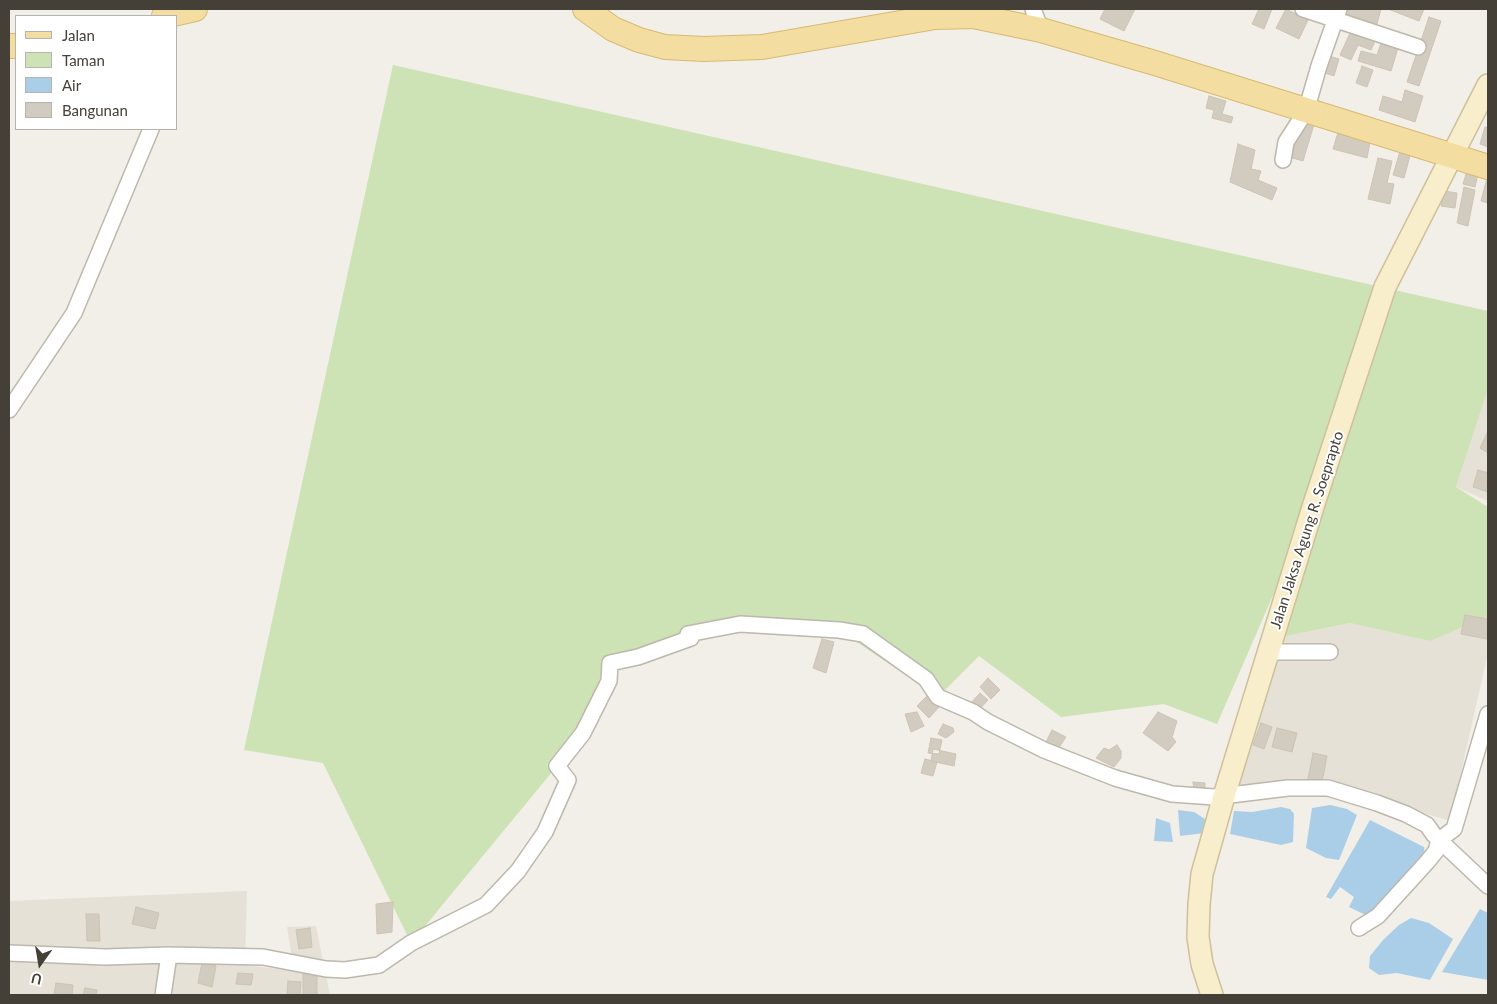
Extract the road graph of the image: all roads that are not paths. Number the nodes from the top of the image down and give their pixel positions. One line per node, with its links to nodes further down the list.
1 (195, 9): 5 (main road)
2 (585, 9): 6 (main road)
3 (1303, 9): 4 (street)
4 (1338, 14): 7 (street); 9 (street)
5 (170, 15)
6 (1037, 19): 9 (main road)
7 (1418, 46)
8 (1488, 85): 11 (street, Jalan Jaksa Agung R. Soeprapto)
9 (1306, 111): 11 (main road); 12 (street)
10 (151, 130): 14 (street)
11 (1452, 157): 13 (main road); 15 (street, Jalan Jaksa Agung R. Soeprapto)
12 (1283, 160)
13 (1488, 168)
14 (9, 410)
15 (1268, 652): 16 (street); 18 (street, Jalan Jaksa Agung R. Soeprapto)
16 (1330, 652)
17 (1488, 714): 19 (street)
18 (1224, 796): 19 (street); 23 (street); 25 (street, Jalan Jaksa Agung R. Soeprapto)
19 (1439, 840): 20 (street); 21 (street)
20 (1488, 886)
21 (1359, 928)
22 (9, 953): 23 (street)
23 (169, 954): 24 (street)
24 (163, 995)
25 (1212, 995)

